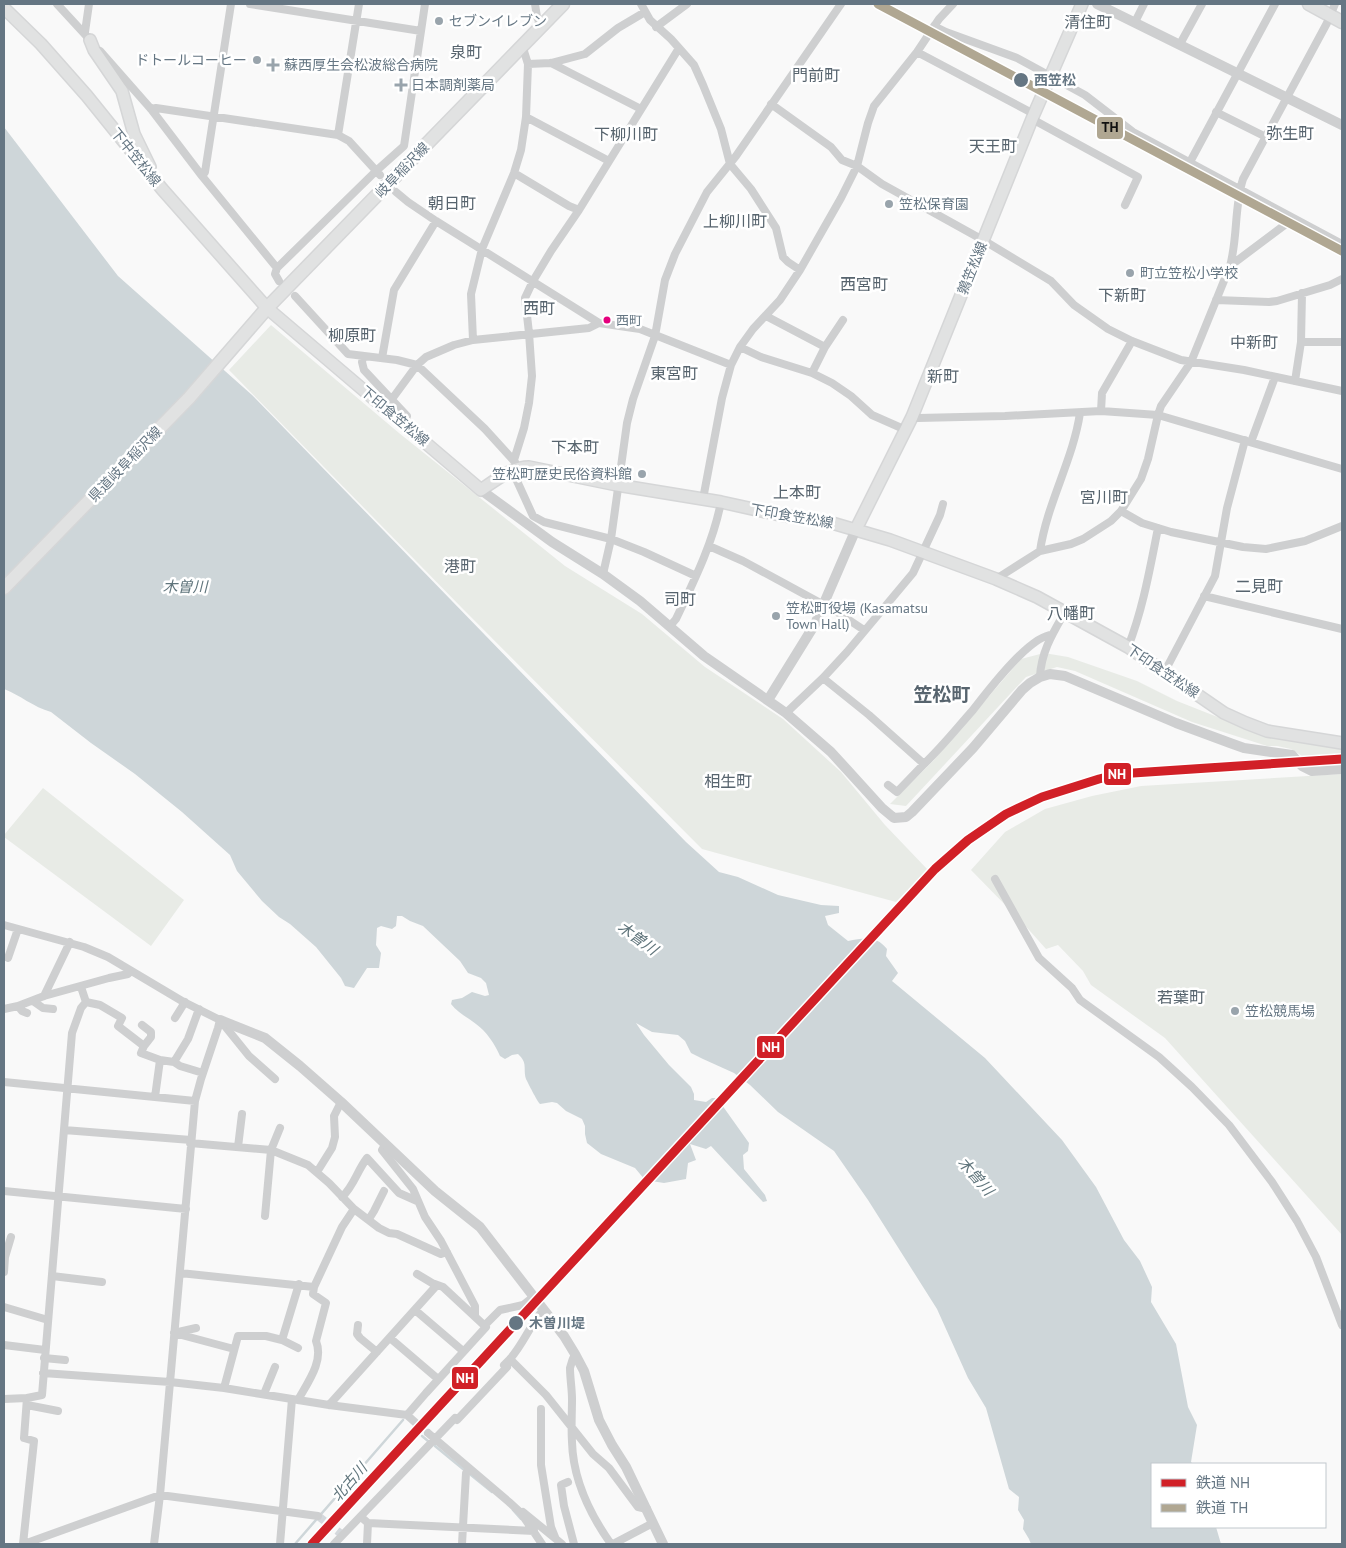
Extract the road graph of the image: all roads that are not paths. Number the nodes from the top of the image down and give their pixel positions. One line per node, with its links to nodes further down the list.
1 (57, 4): 29 (street)
2 (89, 4): 29 (street)
3 (231, 4): 43 (street)
4 (250, 4): 22 (street)
5 (359, 4): 22 (street)
6 (425, 4): 28 (street)
7 (535, 4): 25 (street)
8 (563, 4): 25 (main road, 岐阜稲沢線)
9 (641, 4): 21 (street)
10 (687, 4): 27 (street)
11 (841, 4): 39 (street)
12 (954, 4): 26 (street)
13 (1082, 4): 37 (main road, 鶉笠松線)
14 (1097, 4): 23 (street)
15 (1144, 4): 23 (street)
16 (1202, 4): 30 (street)
17 (1275, 4): 36 (street)
18 (1309, 4): 20 (main road)
19 (4, 8): 56 (main road, 下中笠松線)
20 (1332, 10): 24 (main road); 38 (street)
21 (645, 12): 27 (street); 34 (street)
22 (356, 20): 28 (street); 47 (street)
23 (1135, 22): 30 (street)
24 (1342, 22)
25 (541, 26): 31 (main road, 岐阜稲沢線)
26 (934, 26): 33 (street); 37 (street)
27 (656, 27): 32 (street)
28 (421, 31): 53 (street)
29 (87, 36): 40 (street); 56 (main road)
30 (1180, 44): 36 (street)
31 (522, 45): 35 (street); 75 (main road, 岐阜稲沢線)
32 (678, 48): 41 (street); 51 (street)
33 (917, 52): 45 (street); 52 (street)
34 (551, 63): 35 (street); 41 (street)
35 (528, 64): 44 (street)
36 (1237, 73): 38 (street); 42 (street)
37 (1051, 76): 45 (main road, 鶉笠松線); 50 (street)
38 (1287, 97): 46 (street); 48 (street)
39 (771, 104): 51 (street); 52 (street)
40 (151, 109): 43 (street); 55 (street)
41 (641, 109): 49 (street)
42 (1216, 112): 48 (street); 50 (street)
43 (213, 117): 47 (street); 55 (street)
44 (526, 117): 49 (street); 54 (street)
45 (1033, 117): 59 (street); 63 (main road, 鶉笠松線)
46 (1342, 126)
47 (338, 135): 53 (street)
48 (1266, 137): 57 (street)
49 (609, 161): 60 (street)
50 (1190, 162): 57 (street)
51 (730, 164): 68 (street); 81 (street)
52 (857, 166): 63 (street); 68 (street)
53 (378, 173): 67 (street)
54 (514, 173): 60 (street); 65 (street)
55 (202, 176): 67 (street)
56 (162, 188): 75 (main road, 下中笠松線)
57 (1240, 188): 64 (street); 66 (street)
58 (396, 192): 61 (street)
59 (1125, 205)
60 (579, 210): 71 (street)
61 (436, 221): 65 (street); 89 (street)
62 (1286, 224): 66 (street)
63 (983, 240): 83 (street); 101 (main road, 鶉笠松線)
64 (1342, 244)
65 (482, 249): 71 (street); 82 (street)
66 (1230, 266): 74 (street)
67 (277, 268): 70 (street)
68 (800, 270): 76 (street)
69 (1342, 279): 72 (street)
70 (279, 281)
71 (533, 281): 78 (street); 79 (street)
72 (1302, 293): 74 (street); 84 (street)
73 (295, 296): 88 (street)
74 (1216, 300): 90 (street)
75 (267, 308): 80 (main road, 岐阜稲沢線); 102 (main road, 下印食笠松線)
76 (766, 316): 86 (street); 87 (street)
77 (842, 320): 87 (street)
78 (599, 323): 79 (street); 81 (street)
79 (529, 333): 82 (street); 105 (street)
80 (242, 336): 124 (main road, 県道岐阜稲沢線)
81 (655, 336): 92 (street); 107 (street)
82 (474, 340): 91 (street)
83 (1132, 341): 90 (street); 98 (street)
84 (1302, 342): 85 (street); 95 (street)
85 (1342, 342)
86 (740, 347): 92 (street); 93 (street)
87 (825, 347): 93 (street)
88 (363, 357): 89 (street); 97 (street)
89 (382, 358): 91 (street)
90 (1191, 362): 94 (street); 100 (street)
91 (417, 365): 97 (street); 105 (street)
92 (731, 366): 109 (street)
93 (812, 373): 103 (street)
94 (1275, 377): 95 (street); 104 (street)
95 (1294, 382): 96 (street)
96 (1342, 391)
97 (392, 399): 102 (street)
98 (1101, 411): 99 (street); 100 (street)
99 (1080, 413): 101 (street); 119 (street)
100 (1158, 415): 104 (street); 112 (street)
101 (912, 417): 103 (main road, 鶉笠松線)
102 (404, 424): 108 (main road, 下印食笠松線)
103 (906, 430): 115 (main road, 鶉笠松線)
104 (1248, 441): 106 (street); 117 (street)
105 (515, 466): 107 (main road, 下印食笠松線); 108 (main road); 116 (street)
106 (1342, 469)
107 (617, 485): 109 (main road, 下印食笠松線); 116 (street)
108 (481, 490): 121 (street)
109 (703, 500): 110 (main road, 下印食笠松線)
110 (721, 502): 115 (main road, 下印食笠松線); 118 (street)
111 (943, 504): 120 (street)
112 (1121, 510): 114 (street); 119 (street)
113 (1342, 526): 117 (street)
114 (1158, 528): 117 (street); 132 (street)
115 (856, 529): 120 (main road, 下印食笠松線); 126 (street)
116 (611, 539): 121 (street); 122 (street)
117 (1221, 542): 125 (street)
118 (709, 546): 122 (street); 126 (street)
119 (1040, 551): 123 (street)
120 (923, 553): 123 (main road, 下印食笠松線); 130 (street)
121 (603, 574): 128 (street)
122 (696, 576): 128 (street)
123 (996, 578): 127 (main road, 下印食笠松線)
124 (4, 588)
125 (1204, 596): 129 (street); 133 (street)
126 (823, 606): 130 (street); 136 (street)
127 (1066, 612): 131 (street); 132 (main road, 下印食笠松線)
128 (670, 626): 136 (street)
129 (1342, 628)
130 (864, 630): 135 (street)
131 (1052, 635): 134 (street); 139 (street)
132 (1128, 647): 133 (main road, 下印食笠松線)
133 (1165, 671): 138 (main road, 下印食笠松線)
134 (1040, 677): 137 (street); 140 (street)
135 (823, 678): 137 (street); 139 (street)
136 (768, 700): 137 (street)
137 (786, 712)
138 (1342, 743)
139 (924, 764): 141 (street)
140 (1342, 769)
141 (888, 785)
142 (995, 880): 207 (street)
143 (4, 925): 144 (street)
144 (18, 929): 145 (street); 146 (street)
145 (70, 942): 147 (street); 149 (street)
146 (8, 958)
147 (131, 971): 148 (street); 152 (street)
148 (80, 987): 149 (street); 151 (street)
149 (44, 996): 150 (street)
150 (33, 1001): 153 (street); 155 (street)
151 (86, 1002): 161 (street); 167 (street)
152 (185, 1002): 156 (street); 158 (street)
153 (18, 1006): 154 (street); 157 (street)
154 (4, 1009)
155 (52, 1009)
156 (199, 1009): 159 (street); 163 (street)
157 (27, 1013)
158 (175, 1018)
159 (220, 1020): 164 (street); 165 (street); 170 (street)
160 (142, 1025): 161 (street)
161 (144, 1046): 162 (street)
162 (160, 1060): 163 (street); 168 (street)
163 (174, 1062): 164 (street)
164 (203, 1073): 169 (street)
165 (275, 1079)
166 (4, 1082): 167 (street)
167 (67, 1089): 168 (street); 173 (street)
168 (155, 1097): 169 (street)
169 (195, 1101): 174 (street)
170 (341, 1102): 175 (street); 178 (street)
171 (242, 1114): 176 (street)
172 (280, 1128): 177 (street)
173 (64, 1130): 174 (street); 181 (street)
174 (190, 1142): 176 (street); 184 (street)
175 (385, 1145): 183 (street); 199 (street)
176 (238, 1147): 177 (street)
177 (271, 1150): 178 (street); 186 (street)
178 (317, 1172): 182 (street)
179 (4, 1191): 181 (street)
180 (384, 1191): 187 (street)
181 (59, 1196): 184 (street); 194 (street)
182 (342, 1197): 183 (street); 185 (street)
183 (417, 1201): 189 (street)
184 (186, 1209): 192 (street)
185 (354, 1209): 187 (street); 198 (street)
186 (265, 1216)
187 (368, 1219): 189 (street)
188 (11, 1237): 190 (street)
189 (447, 1252): 203 (street)
190 (4, 1257): 191 (street)
191 (4, 1272)
192 (180, 1273): 196 (street); 209 (street)
193 (417, 1274): 197 (street)
194 (52, 1276): 195 (street); 204 (street)
195 (102, 1282)
196 (299, 1284): 198 (street); 211 (street)
197 (437, 1285): 201 (street); 203 (street)
198 (314, 1287): 229 (street)
199 (533, 1297): 202 (street); 206 (street)
200 (4, 1307): 204 (street)
201 (415, 1310): 210 (street); 216 (street)
202 (544, 1310): 218 (street); 220 (street)
203 (475, 1316): 206 (street)
204 (48, 1320): 215 (street)
205 (358, 1325): 217 (street)
206 (485, 1325): 216 (street)
207 (1342, 1325)
208 (196, 1328): 209 (street)
209 (174, 1333): 214 (street); 225 (street)
210 (390, 1338): 217 (street); 224 (street)
211 (282, 1340): 213 (street); 214 (street)
212 (4, 1345): 215 (street)
213 (298, 1348)
214 (234, 1349): 226 (street)
215 (45, 1350): 219 (street)
216 (463, 1351): 224 (street)
217 (377, 1352): 231 (street)
218 (575, 1354): 236 (street); 243 (street)
219 (44, 1358): 221 (street); 223 (street)
220 (510, 1359): 236 (street); 238 (street)
221 (65, 1360)
222 (275, 1367): 227 (street)
223 (44, 1373): 225 (street); 230 (street)
224 (438, 1379): 234 (street)
225 (170, 1382): 226 (street); 241 (street)
226 (224, 1388): 227 (street)
227 (264, 1394): 229 (street)
228 (4, 1399): 230 (street)
229 (295, 1399): 231 (street); 244 (street)
230 (27, 1402): 233 (street); 252 (street)
231 (330, 1405): 234 (street)
232 (541, 1410): 251 (street)
233 (58, 1411)
234 (407, 1415): 235 (street)
235 (417, 1424)
236 (572, 1427): 243 (street); 261 (street)
237 (428, 1433): 238 (street)
238 (435, 1439): 239 (street); 246 (street)
239 (469, 1468): 242 (street); 249 (street)
240 (568, 1482): 260 (street)
241 (160, 1495): 244 (street); 252 (street); 253 (street)
242 (509, 1502): 250 (street); 251 (street)
243 (647, 1509): 248 (street)
244 (284, 1510): 245 (street); 254 (street)
245 (318, 1516)
246 (361, 1517): 247 (street); 255 (street)
247 (368, 1523): 249 (street); 256 (street)
248 (653, 1523): 261 (street); 262 (street)
249 (463, 1527): 250 (street); 257 (street)
250 (534, 1531): 258 (street)
251 (555, 1537): 259 (street)
252 (24, 1544)
253 (154, 1544)
254 (280, 1544)
255 (334, 1544)
256 (367, 1544)
257 (462, 1544)
258 (542, 1544)
259 (562, 1544)
260 (574, 1544)
261 (612, 1544)
262 (663, 1544)

